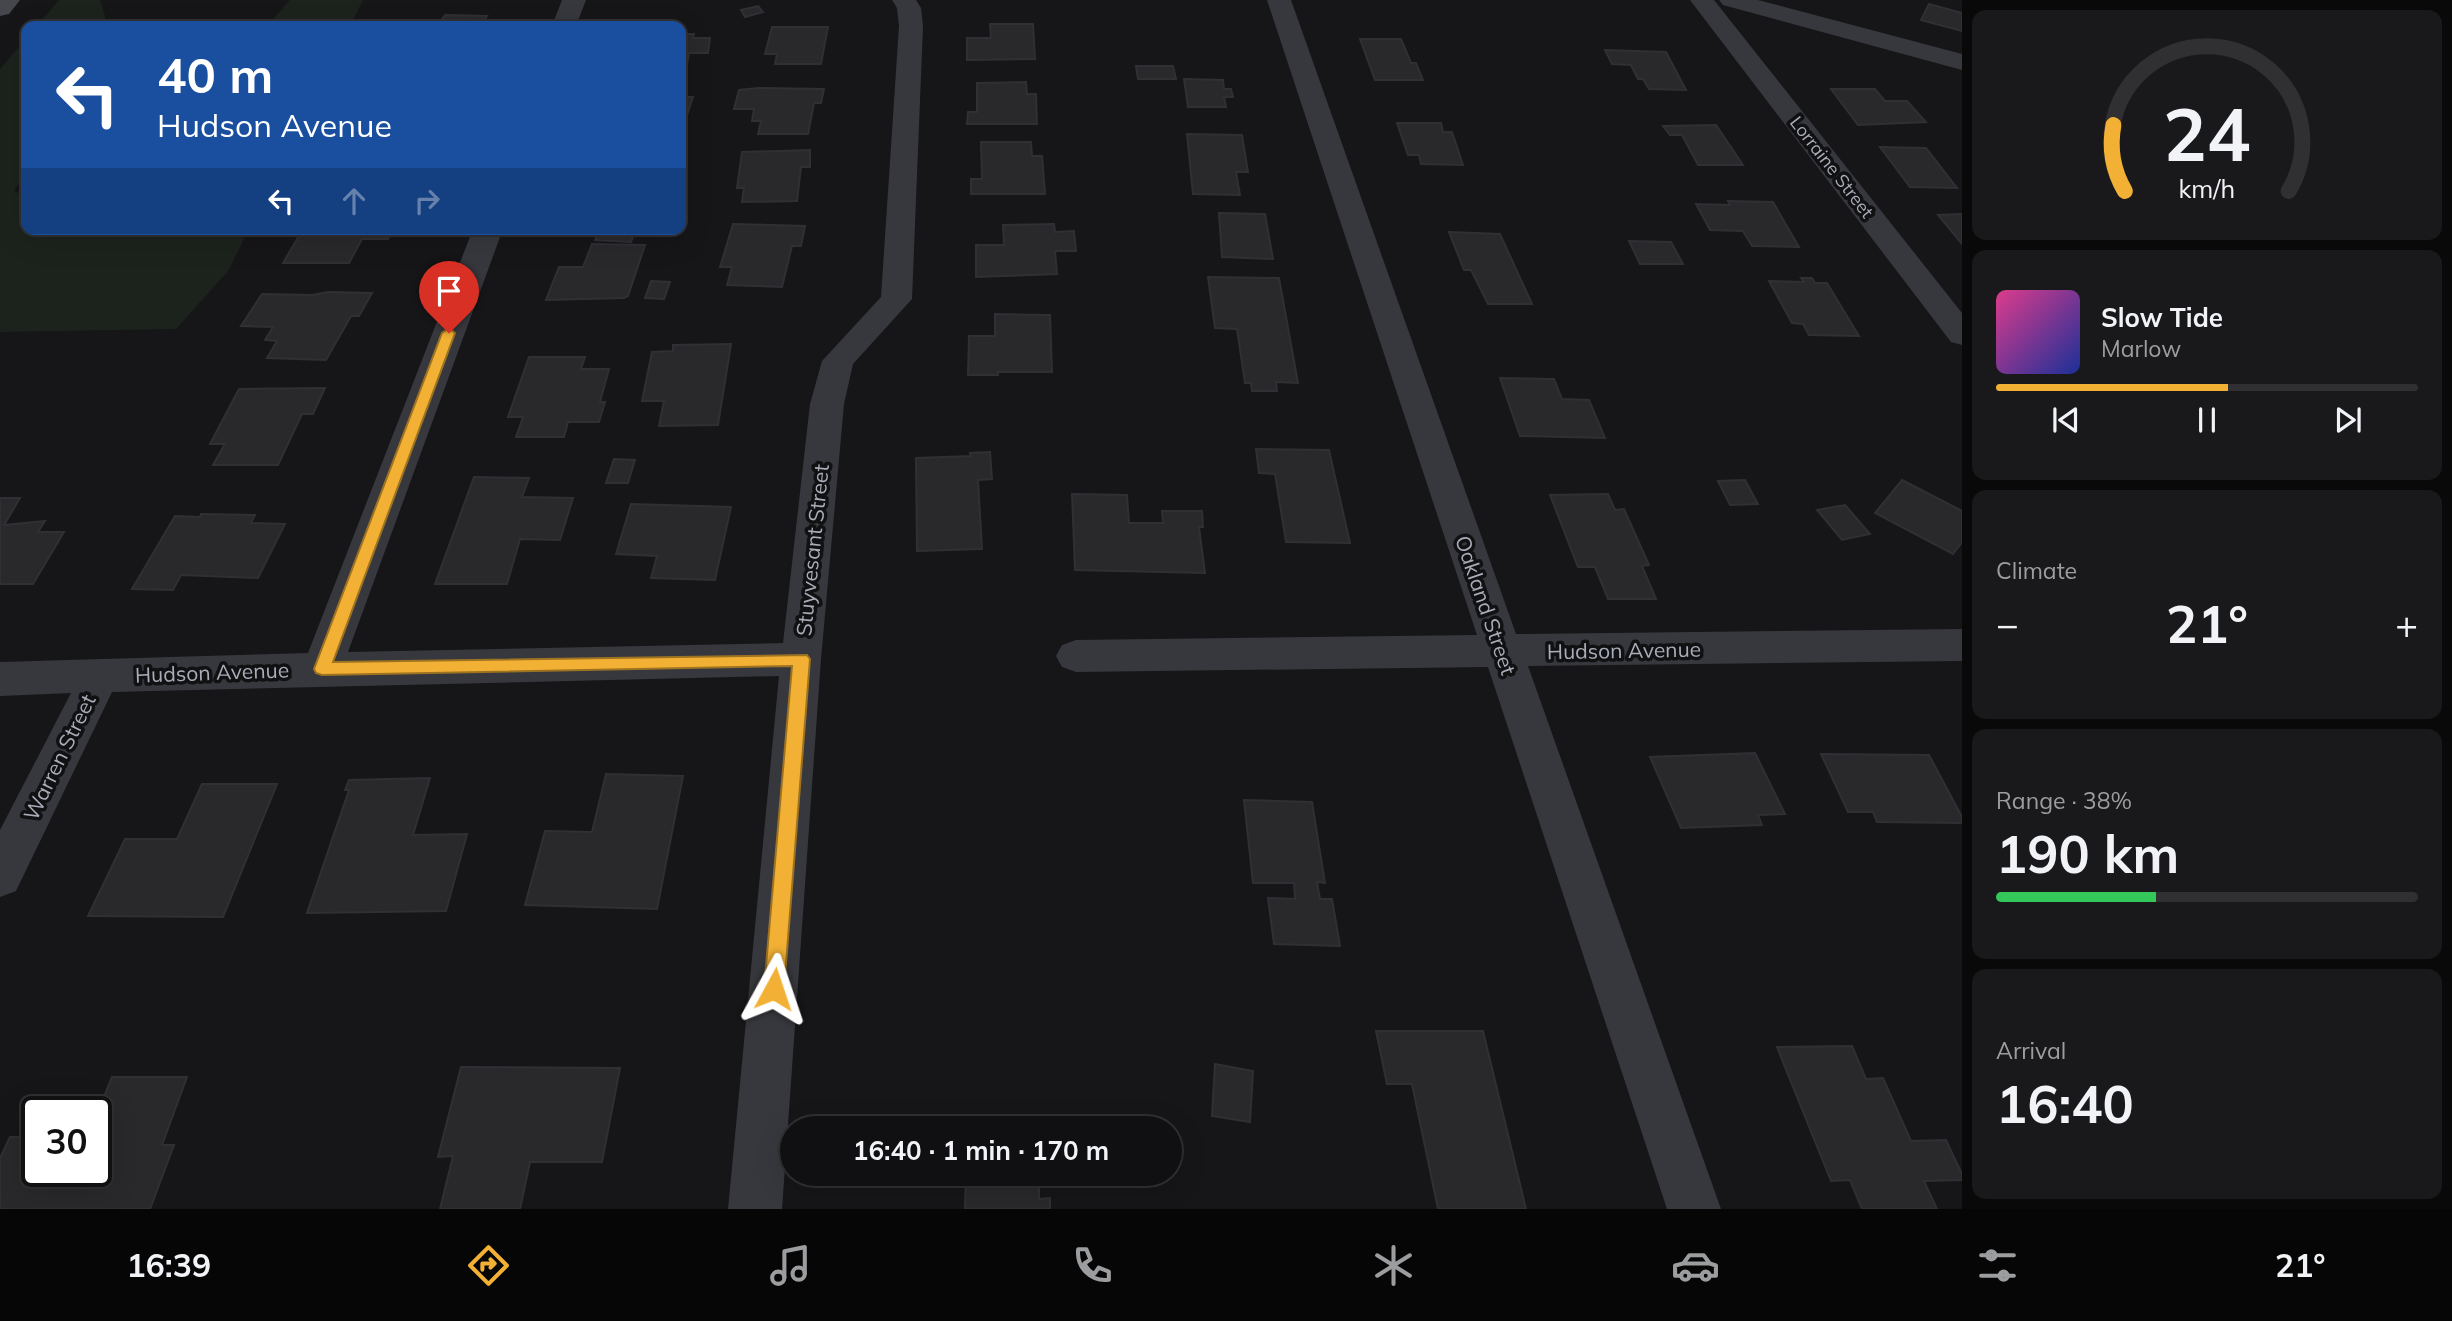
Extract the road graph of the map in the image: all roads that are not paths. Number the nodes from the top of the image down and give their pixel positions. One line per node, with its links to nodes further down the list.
1 (8, 0): 7 (main road)
2 (574, 0): 8 (street)
3 (904, 0): 15 (street, Stuyvesant Street)
4 (1279, 0): 13 (street, Oakland Street)
5 (1702, 0): 11 (street, Lorraine Street)
6 (1731, 0): 9 (street)
7 (0, 9)
8 (566, 21)
9 (1962, 62)
10 (486, 235): 16 (street)
11 (1962, 335)
12 (1962, 645): 13 (street, Hudson Avenue)
13 (1502, 652): 14 (street, Hudson Avenue); 21 (street, Oakland Street)
14 (1076, 656)
15 (801, 659): 16 (street, Hudson Avenue); 20 (street, Stuyvesant Street)
16 (322, 669): 17 (street, Hudson Avenue)
17 (100, 676): 18 (street, Hudson Avenue); 19 (street, Warren Street)
18 (0, 679)
19 (0, 876)
20 (755, 1209)
21 (1695, 1209)

